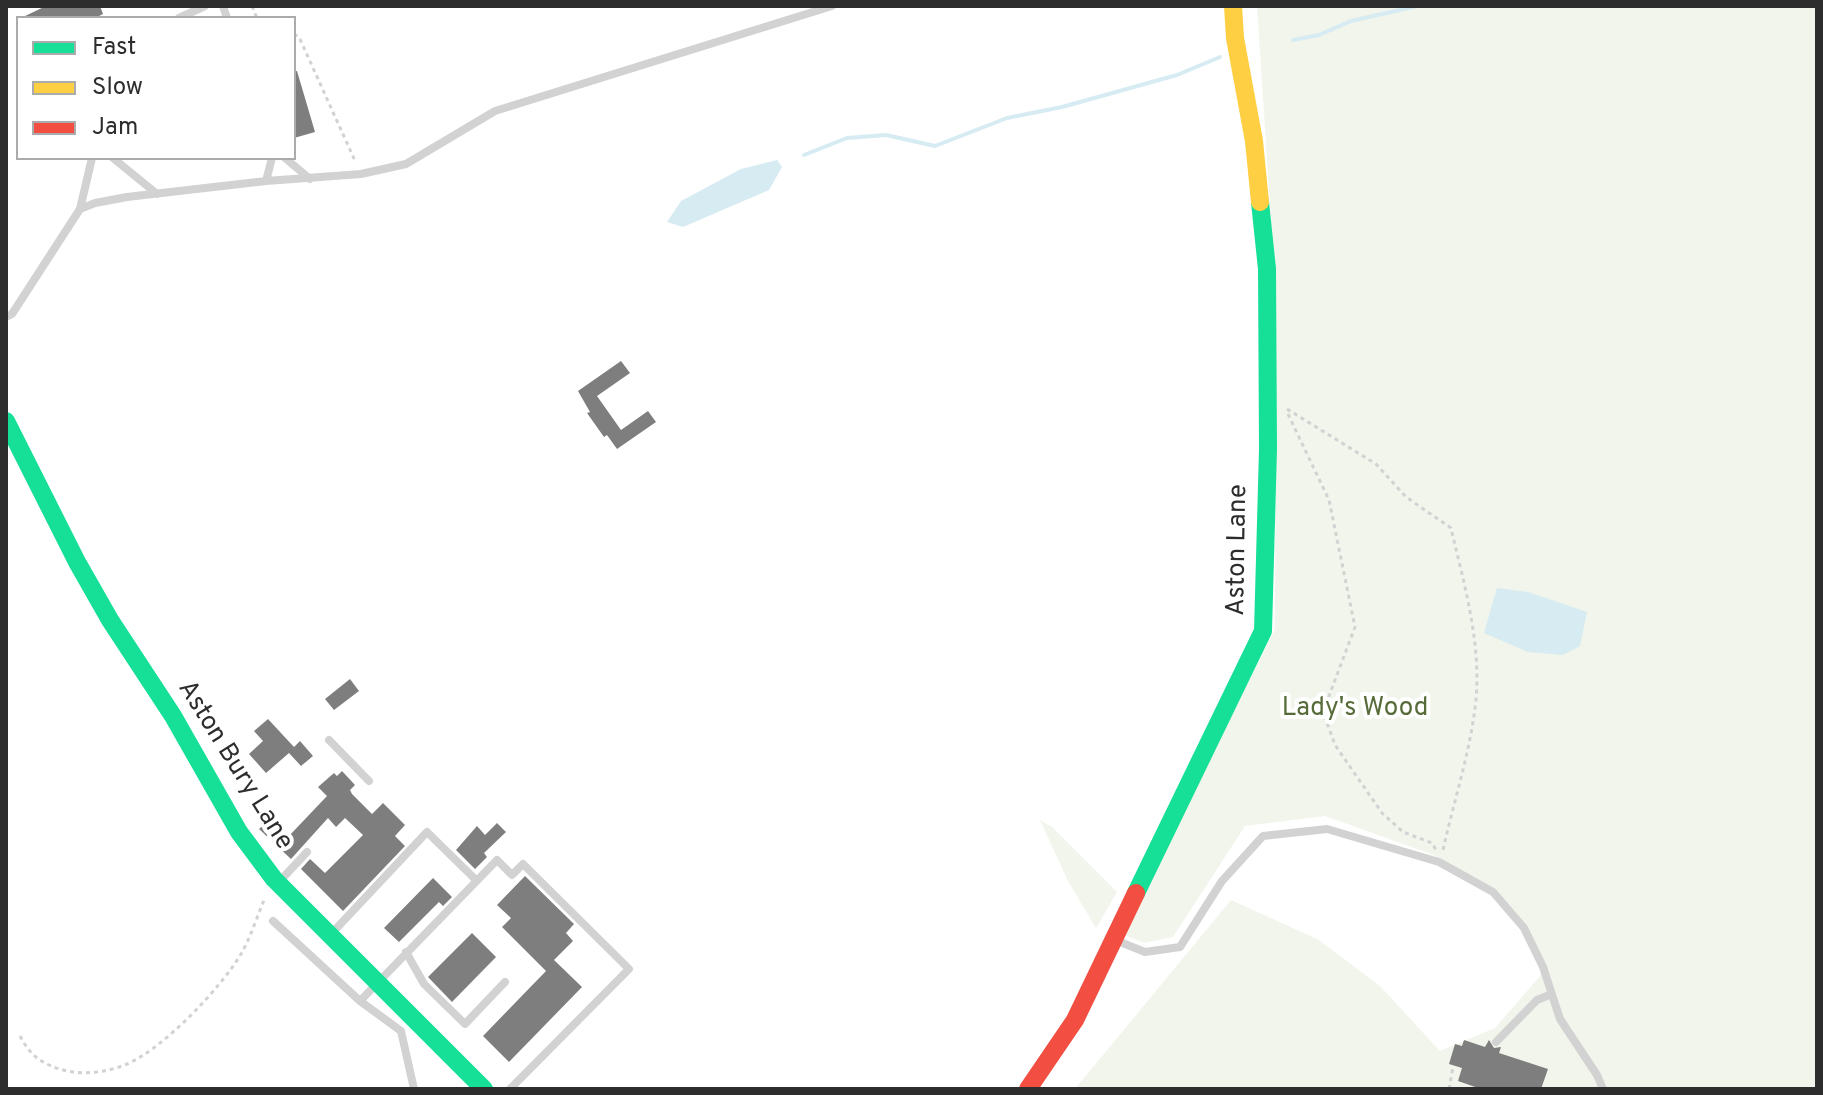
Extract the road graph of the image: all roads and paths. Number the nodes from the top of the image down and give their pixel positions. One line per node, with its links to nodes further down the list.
1 (205, 6): 4 (lane)
2 (832, 6): 10 (lane)
3 (1233, 6): 26 (street, Aston Lane)
4 (183, 16)
5 (296, 35): 10 (path)
6 (92, 160): 14 (lane)
7 (115, 160): 13 (lane)
8 (271, 160): 12 (lane)
9 (287, 160): 11 (lane)
10 (361, 174): 11 (lane)
11 (310, 179): 12 (lane)
12 (266, 181): 13 (lane)
13 (157, 194): 14 (lane)
14 (80, 209): 15 (lane)
15 (6, 317)
16 (6, 421): 23 (street, Aston Bury Lane)
17 (329, 740): 18 (lane)
18 (369, 781)
19 (1432, 843): 21 (path)
20 (307, 852): 23 (lane)
21 (1439, 862): 26 (lane); 30 (lane)
22 (476, 880): 25 (lane); 27 (lane); 37 (lane)
23 (276, 881): 25 (street, Aston Bury Lane); 32 (path)
24 (273, 921): 31 (lane)
25 (331, 934): 28 (street, Aston Bury Lane)
26 (1114, 940): 38 (street, Aston Lane)
27 (406, 952): 28 (lane); 29 (lane)
28 (378, 980): 31 (lane); 36 (street, Aston Bury Lane)
29 (505, 982)
30 (1552, 994): 33 (lane); 40 (lane)
31 (360, 1001): 35 (lane)
32 (20, 1036)
33 (1496, 1042)
34 (1453, 1067): 39 (path)
35 (414, 1089)
36 (484, 1089)
37 (510, 1089)
38 (1028, 1089)
39 (1449, 1089)
40 (1603, 1089)

